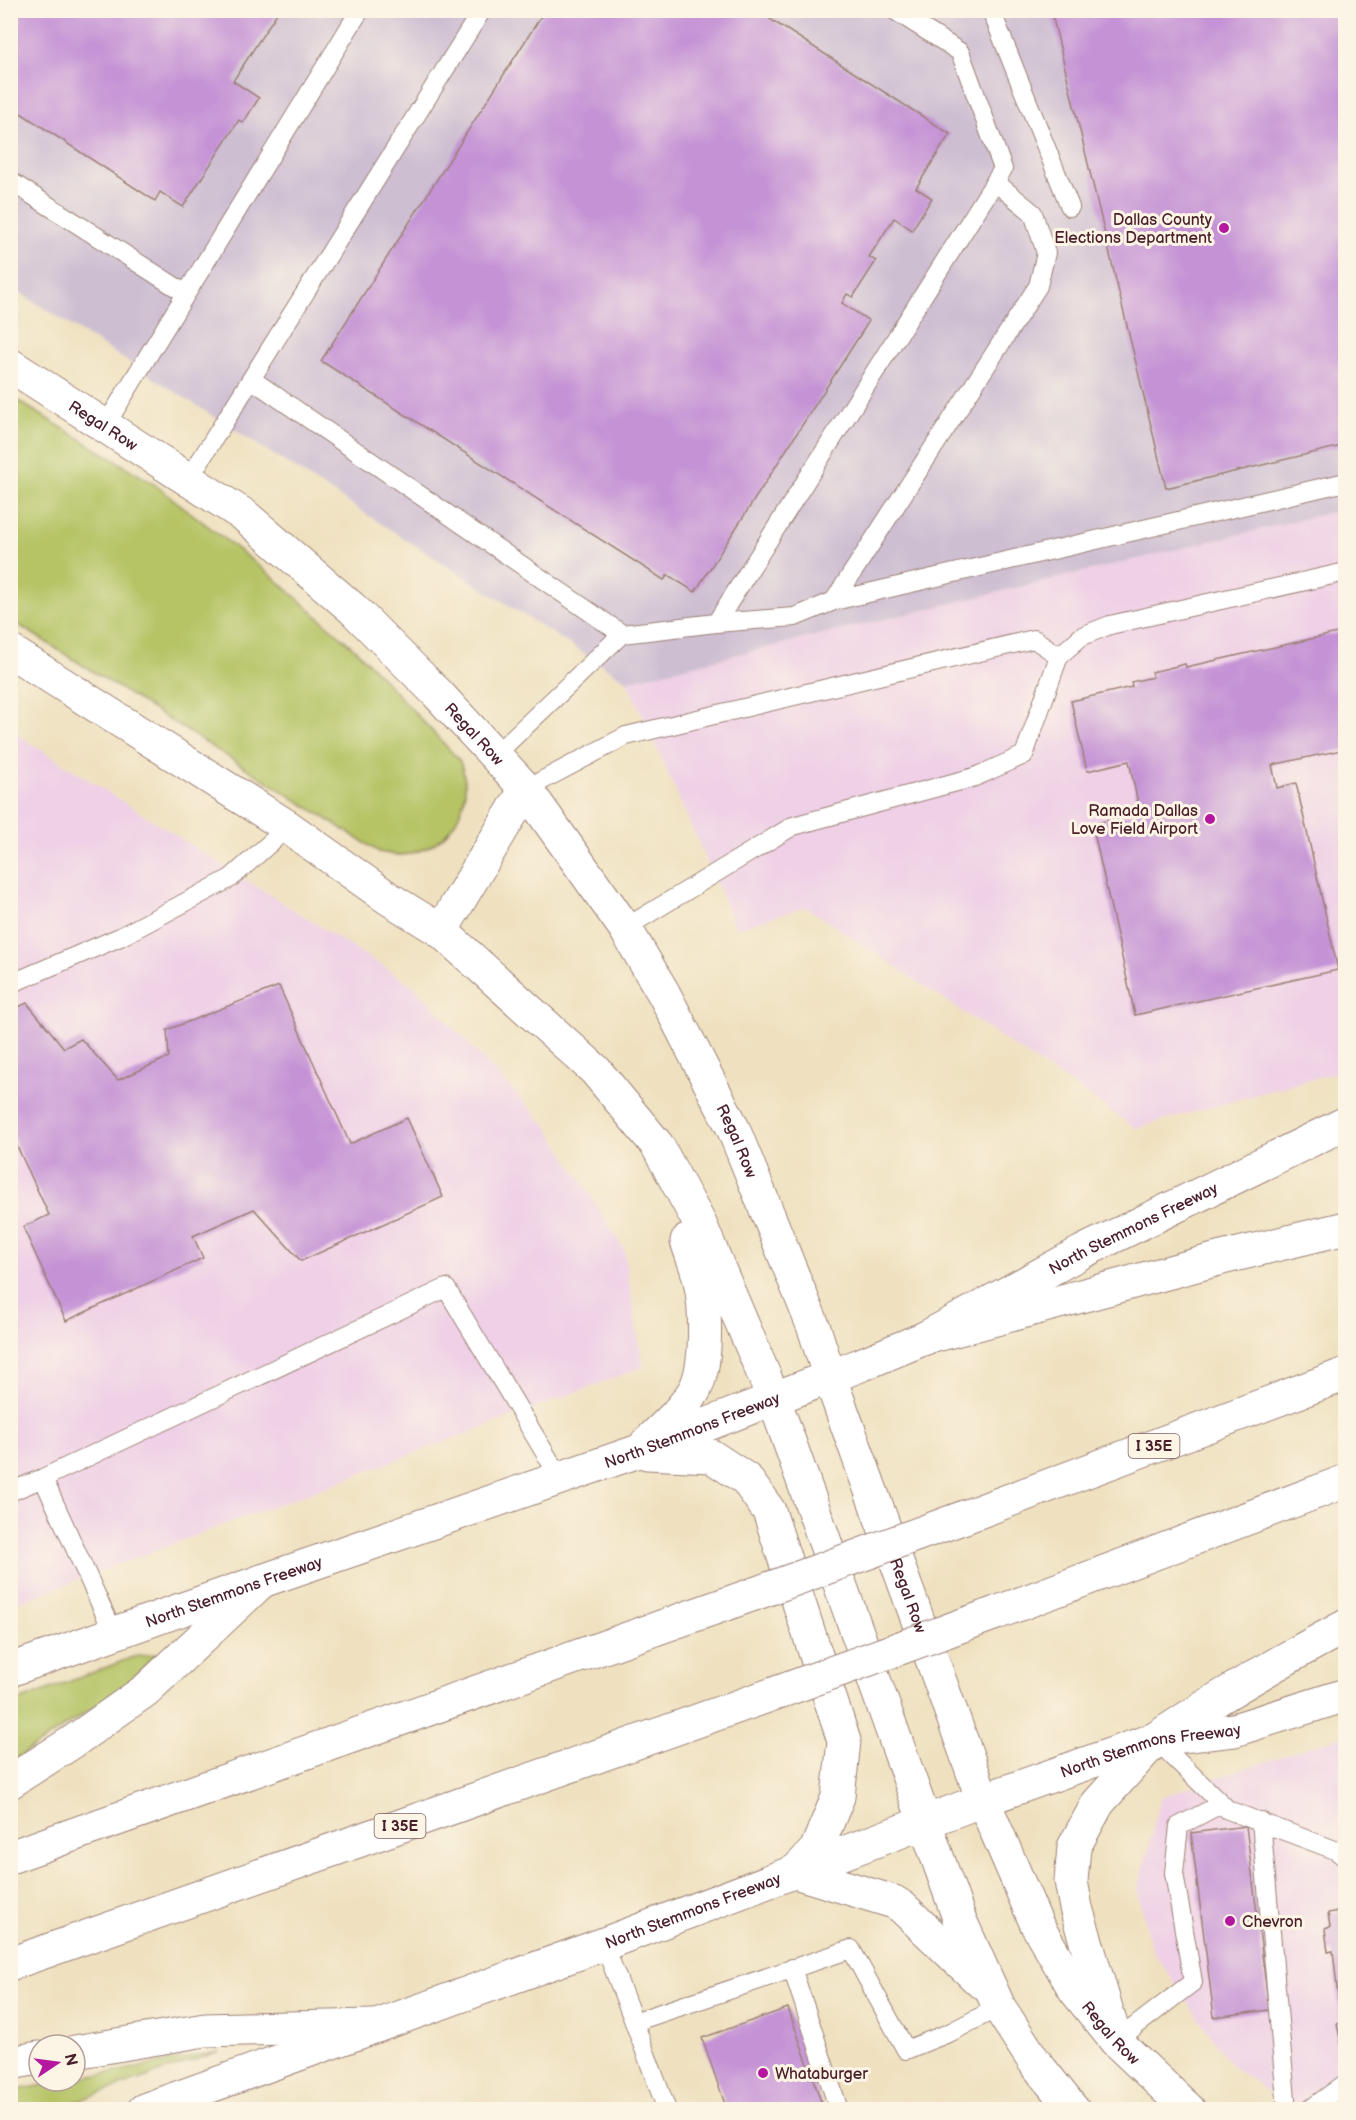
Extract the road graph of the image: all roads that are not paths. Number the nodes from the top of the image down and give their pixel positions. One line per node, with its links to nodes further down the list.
1 (360, 10): 8 (lane)
2 (482, 10): 10 (lane)
3 (894, 10): 6 (lane)
4 (991, 10): 7 (lane)
5 (10, 181): 8 (lane)
6 (995, 182): 15 (lane); 16 (lane)
7 (1070, 207)
8 (186, 293): 11 (lane)
9 (10, 365): 11 (main road, Regal Row)
10 (251, 379): 12 (lane); 17 (lane)
11 (105, 426): 12 (main road, Regal Row)
12 (188, 480): 20 (main road, Regal Row)
13 (1346, 482): 15 (lane)
14 (1346, 572): 19 (lane)
15 (834, 601): 16 (lane)
16 (716, 623): 17 (lane)
17 (622, 634): 20 (lane)
18 (10, 651): 22 (main road)
19 (1059, 656): 21 (lane); 23 (lane)
20 (495, 755): 21 (main road, Regal Row)
21 (526, 789): 23 (main road, Regal Row); 24 (main road)
22 (288, 827): 24 (main road); 25 (lane)
23 (625, 928): 31 (main road, Regal Row)
24 (441, 931): 27 (main road)
25 (10, 984)
26 (1346, 1123): 29 (main road, North Stemmons Freeway)
27 (657, 1145): 32 (main road); 33 (main road)
28 (1346, 1228): 29 (main road)
29 (925, 1338): 31 (main road, North Stemmons Freeway)
30 (1346, 1374): 49 (main road, I 35E, bridge)
31 (830, 1377): 32 (main road, North Stemmons Freeway); 45 (main road, Regal Row)
32 (774, 1399): 33 (main road, North Stemmons Freeway); 48 (main road)
33 (636, 1452): 35 (main road, North Stemmons Freeway); 51 (main road)
34 (43, 1478): 35 (lane); 37 (lane); 40 (lane)
35 (560, 1478): 38 (main road, North Stemmons Freeway)
36 (1346, 1481): 53 (main road, I 35E, bridge)
37 (10, 1492)
38 (262, 1581): 40 (main road, North Stemmons Freeway); 44 (main road)
39 (1346, 1626): 43 (main road)
40 (114, 1634): 41 (main road, North Stemmons Freeway)
41 (10, 1670)
42 (1346, 1695): 43 (main road, North Stemmons Freeway)
43 (1155, 1739): 45 (main road, North Stemmons Freeway); 46 (lane); 58 (main road)
44 (10, 1782)
45 (982, 1800): 48 (main road, North Stemmons Freeway); 58 (main road, Regal Row)
46 (1221, 1804): 47 (lane); 58 (lane)
47 (1261, 1821): 50 (lane); 68 (lane)
48 (924, 1822): 51 (main road, North Stemmons Freeway); 55 (main road)
49 (10, 1857)
50 (1346, 1858)
51 (795, 1872): 52 (main road, North Stemmons Freeway); 55 (main road)
52 (604, 1944): 56 (lane); 57 (main road, North Stemmons Freeway)
53 (10, 1964)
54 (792, 1968): 55 (lane); 56 (lane); 65 (lane)
55 (995, 1999): 66 (main road)
56 (634, 2022): 64 (lane)
57 (372, 2026): 59 (main road); 63 (main road, North Stemmons Freeway)
58 (1116, 2041): 67 (main road, Regal Row)
59 (87, 2050)
60 (27, 2060): 61 (main road)
61 (10, 2063)
62 (1346, 2083): 69 (lane)
63 (144, 2109)
64 (667, 2109)
65 (839, 2109)
66 (1073, 2109)
67 (1189, 2109)
68 (1287, 2109)
69 (1309, 2109)

